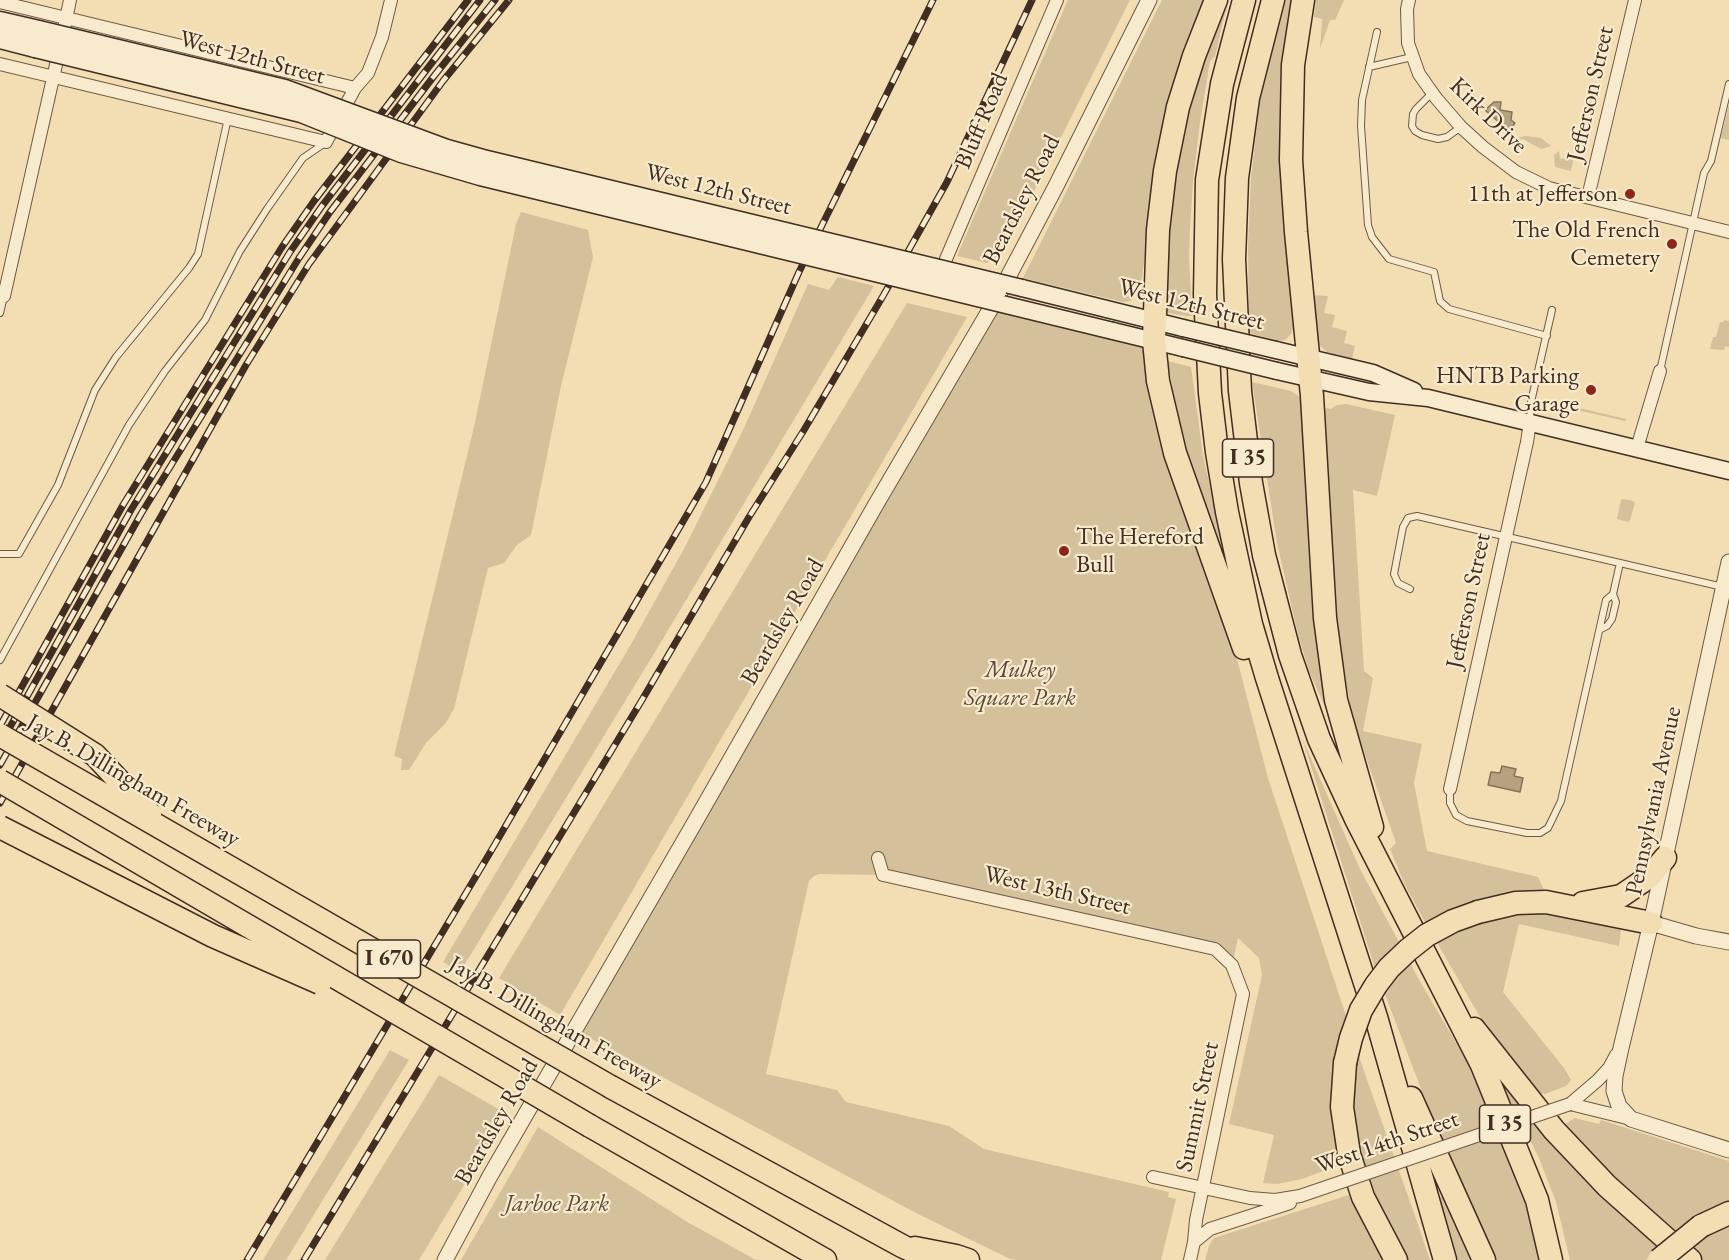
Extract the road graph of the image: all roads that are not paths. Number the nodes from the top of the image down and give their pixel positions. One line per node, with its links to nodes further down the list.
1 (70, 0): 12 (street)
2 (391, 0): 22 (street)
3 (1057, 0): 30 (street, Bluff Road)
4 (1149, 0): 31 (street, Beardsley Road)
5 (1216, 0): 35 (highway)
6 (1244, 0): 55 (highway, I 35)
7 (1273, 0): 58 (highway, I 35)
8 (1304, 0): 37 (highway)
9 (1409, 0): 17 (street)
10 (1635, 0): 27 (street, Jefferson Street)
11 (0, 2): 12 (street, West 12th Street)
12 (66, 18): 20 (street); 22 (street, West 12th Street)
13 (0, 20): 35 (main road, West 12th Street, bridge)
14 (0, 31): 31 (street, bridge)
15 (1377, 32): 19 (lane)
16 (0, 40): 35 (main road, West 12th Street, bridge)
17 (1412, 57): 19 (lane); 23 (street)
18 (0, 64): 20 (street)
19 (1369, 67): 36 (lane)
20 (53, 77): 24 (street); 32 (street)
21 (1729, 84): 28 (lane)
22 (355, 88): 26 (street)
23 (1430, 90): 25 (street, Kirk Drive); 25 (lane)
24 (228, 118): 26 (street); 43 (lane)
25 (1461, 126): 27 (street, Kirk Drive)
26 (326, 142): 48 (lane)
27 (1588, 197): 28 (street, Kirk Drive)
28 (1693, 223): 29 (street, Kirk Drive); 38 (lane)
29 (1729, 232)
30 (946, 259)
31 (1000, 292): 76 (street, Beardsley Road)
32 (2, 295): 34 (lane)
33 (1552, 310): 36 (lane)
34 (0, 313)
35 (1154, 330): 37 (main road, West 12th Street, bridge); 37 (main road, West 12th Street, bridge); 55 (highway)
36 (1547, 336): 39 (lane)
37 (1310, 368): 39 (main road, West 12th Street); 58 (highway)
38 (1660, 371): 40 (street)
39 (1530, 422): 40 (main road, West 12th Street); 42 (street, Jefferson Street)
40 (1637, 448): 41 (main road, West 12th Street)
41 (1729, 471)
42 (1505, 536): 45 (lane); 47 (lane); 52 (street, Jefferson Street)
43 (0, 554)
44 (1729, 562): 46 (street, Pennsylvania Avenue)
45 (1620, 563): 46 (lane); 52 (lane)
46 (1723, 587): 57 (street, Pennsylvania Avenue)
47 (1410, 589)
48 (0, 660)
49 (0, 695): 54 (highway, bridge)
50 (0, 735): 54 (highway, Jay B. Dillingham Freeway / I 670, bridge)
51 (0, 781): 65 (highway, I 670, bridge)
52 (1450, 789)
53 (0, 827): 65 (highway, bridge)
54 (166, 831): 75 (highway, Jay B. Dillingham Freeway / I 670, bridge)
55 (1321, 844): 64 (highway, I 35)
56 (878, 858): 62 (street, West 13th Street)
57 (1665, 858): 59 (highway); 60 (street, Pennsylvania Avenue)
58 (1394, 894): 63 (highway, I 35)
59 (1546, 902): 60 (highway); 81 (highway, bridge)
60 (1651, 923): 61 (street); 66 (street, Pennsylvania Avenue)
61 (1729, 942)
62 (1232, 965): 71 (street, Summit Street)
63 (1446, 992): 84 (highway, I 35); 86 (highway, I 35)
64 (1376, 1017): 82 (highway, I 35); 83 (highway, I 35)
65 (413, 1023): 77 (highway, I 670, bridge)
66 (1621, 1048): 67 (street, Pennsylvania Avenue); 68 (street, Pennsylvania Avenue)
67 (1570, 1104): 68 (street); 72 (street, West 14th Street, bridge)
68 (1631, 1119): 69 (street)
69 (1729, 1150)
70 (1153, 1177): 71 (street, West 14th Street)
71 (1202, 1188): 72 (street, West 14th Street); 74 (street, Summit Street)
72 (1300, 1196): 74 (street, West 14th Street)
73 (1729, 1213): 85 (highway, bridge)
74 (1194, 1242): 80 (street, Summit Street)
75 (902, 1246): 78 (highway, Jay B. Dillingham Freeway / I 670); 79 (highway)
76 (445, 1260)
77 (825, 1260)
78 (931, 1260)
79 (968, 1260)
80 (1190, 1260)
81 (1396, 1260)
82 (1445, 1260)
83 (1484, 1260)
84 (1551, 1260)
85 (1659, 1260)
86 (1690, 1260)

